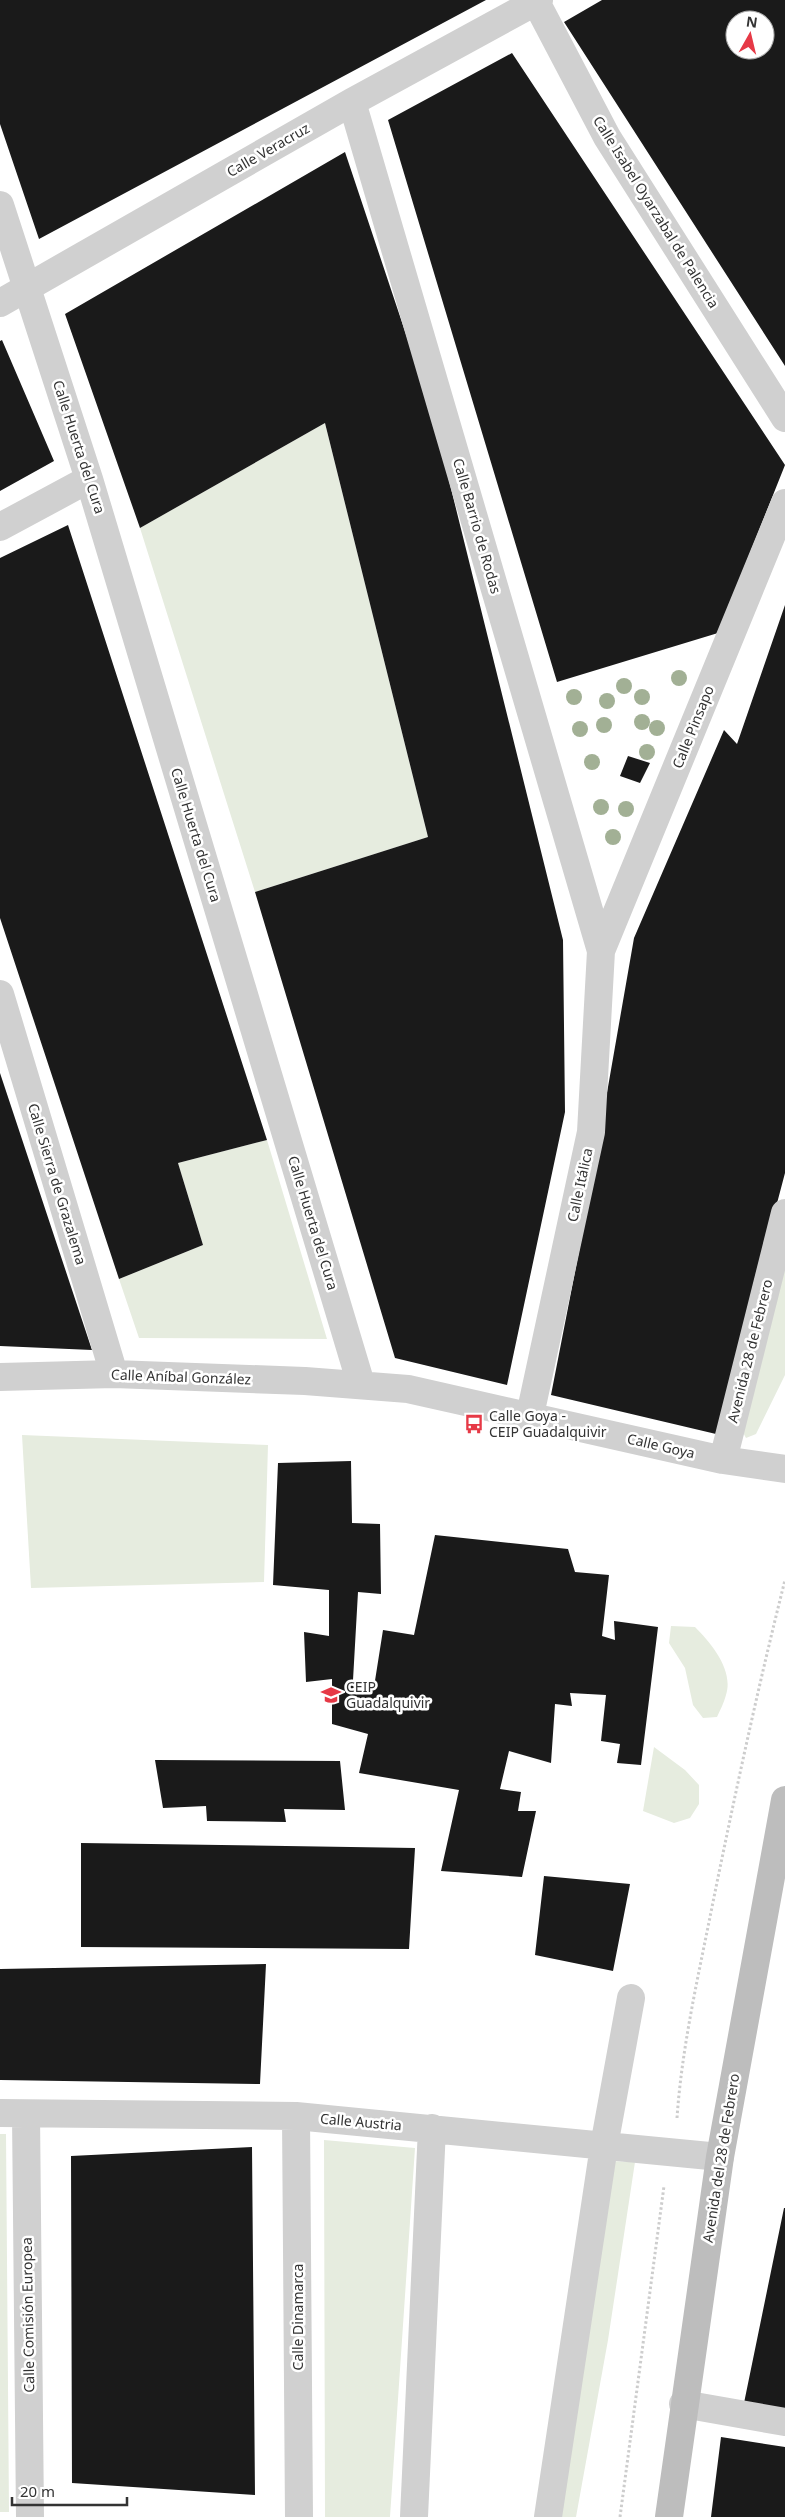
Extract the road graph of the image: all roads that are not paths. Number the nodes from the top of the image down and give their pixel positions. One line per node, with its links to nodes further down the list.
1 (536, 1): 2 (street, Calle Veracruz); 6 (street, Calle Isabel Oyarzabal de Palencia)
2 (352, 102): 4 (street, Calle Veracruz); 10 (street, Calle Barrio de Rodas)
3 (0, 205): 4 (street, Calle Huerta del Cura)
4 (27, 287): 5 (street, Calle Veracruz); 7 (street, Calle Huerta del Cura)
5 (0, 303)
6 (785, 418)
7 (89, 479): 9 (street); 15 (street, Calle Huerta del Cura)
8 (785, 503): 10 (street, Calle Pinsapo)
9 (0, 527)
10 (601, 951): 16 (street, Calle Itálica)
11 (0, 994): 13 (street, Calle Sierra de Grazalema)
12 (785, 1213): 17 (street, Avenida 28 de Febrero)
13 (114, 1374): 14 (street, Calle Aníbal González); 15 (street, Calle Aníbal González)
14 (0, 1377)
15 (361, 1384): 16 (street, Calle Goya)
16 (530, 1415): 17 (street, Calle Goya)
17 (723, 1460): 18 (street, Calle Goya)
18 (785, 1469)
19 (785, 1800): 25 (main road, Avenida del 28 de Febrero)
20 (630, 1998): 24 (street)
21 (13, 2114): 22 (street, Calle Austria); 28 (street, Calle Comisión Europea)
22 (296, 2116): 23 (street, Calle Austria); 29 (street, Calle Dinamarca)
23 (432, 2128): 24 (street, Calle Austria); 30 (street)
24 (604, 2146): 25 (street, Calle Austria); 31 (street)
25 (720, 2157): 26 (main road, Avenida del 28 de Febrero)
26 (683, 2404): 27 (street); 32 (main road, Avenida del 28 de Febrero)
27 (785, 2422)
28 (30, 2517)
29 (300, 2517)
30 (414, 2517)
31 (548, 2517)
32 (669, 2517)

